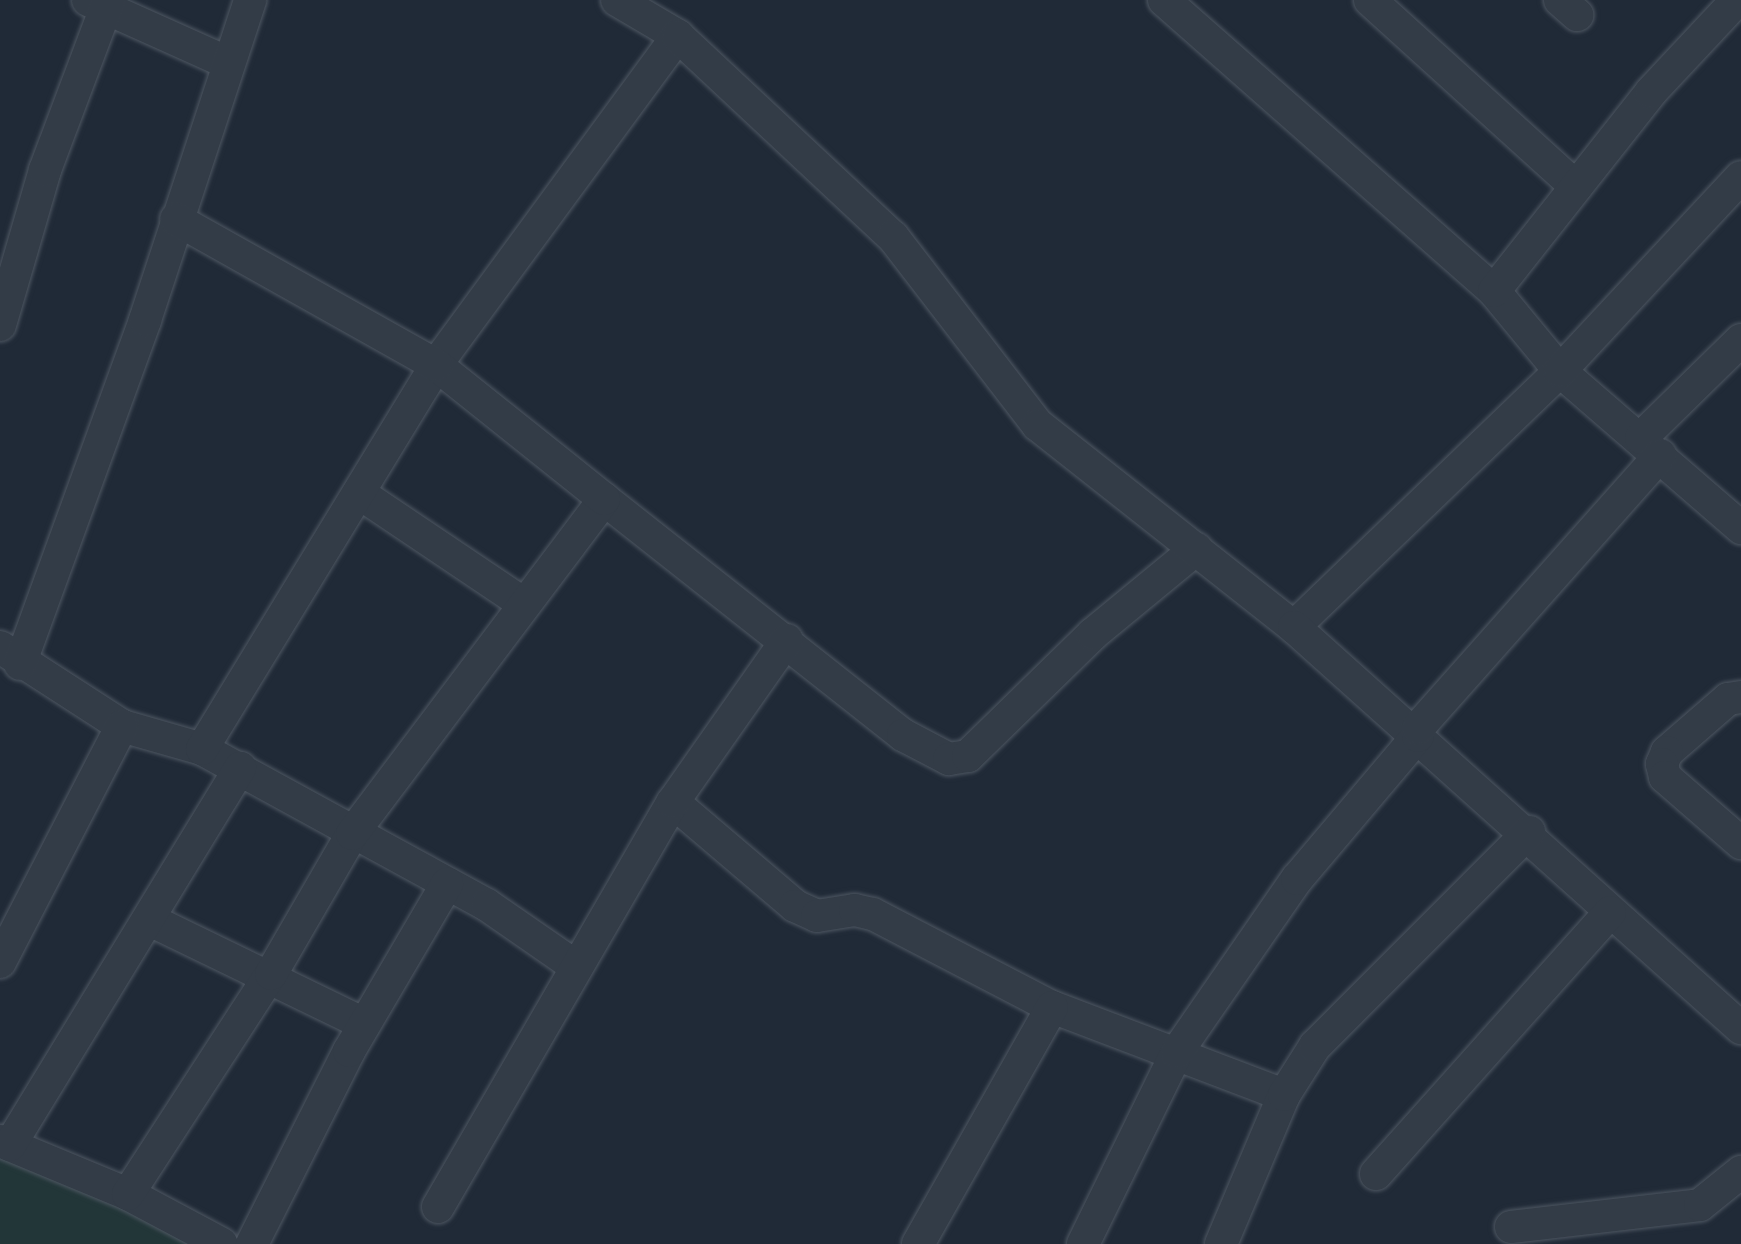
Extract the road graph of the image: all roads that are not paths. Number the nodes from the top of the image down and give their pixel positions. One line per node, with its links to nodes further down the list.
1 (250, 0): 8 (street)
2 (617, 0): 7 (street)
3 (1164, 0): 12 (street)
4 (1370, 0): 10 (street)
5 (1737, 0): 10 (street)
6 (102, 2): 8 (street); 13 (street)
7 (678, 36): 15 (street); 21 (street)
8 (226, 62): 11 (street)
9 (1741, 177): 16 (street)
10 (1576, 187): 12 (street)
11 (176, 219): 15 (street); 25 (street)
12 (1494, 291): 16 (street)
13 (0, 325)
14 (1741, 340): 17 (street)
15 (436, 365): 18 (street); 19 (street)
16 (1560, 371): 17 (street); 23 (street)
17 (1651, 446): 20 (street); 28 (street)
18 (359, 493): 22 (street); 29 (street)
19 (604, 499): 22 (street); 24 (street)
20 (1741, 528)
21 (1196, 549): 23 (street); 24 (street)
22 (524, 604): 33 (street)
23 (1294, 627): 28 (street)
24 (788, 640): 31 (street)
25 (10, 655): 27 (street)
26 (1741, 697): 34 (street)
27 (122, 726): 29 (street); 38 (street)
28 (1418, 736): 32 (street); 44 (street)
29 (202, 749): 30 (street)
30 (240, 768): 33 (street); 37 (street)
31 (673, 802): 39 (street); 41 (street)
32 (1529, 831): 36 (street); 45 (street)
33 (352, 834): 35 (street); 40 (street)
34 (1741, 843)
35 (447, 884): 39 (street); 42 (street)
36 (1611, 912): 43 (street); 48 (street)
37 (150, 920): 40 (street); 46 (street)
38 (0, 962)
39 (575, 966): 50 (street)
40 (271, 974): 42 (street); 49 (street)
41 (1052, 1007): 44 (street); 54 (street)
42 (364, 1024): 53 (street)
43 (1741, 1028)
44 (1177, 1052): 45 (street); 55 (street)
45 (1284, 1095): 56 (street)
46 (5, 1143): 49 (street)
47 (1741, 1172): 51 (street)
48 (1376, 1174)
49 (128, 1194): 52 (street)
50 (438, 1207)
51 (1511, 1227)
52 (222, 1244)
53 (252, 1244)
54 (918, 1244)
55 (1083, 1244)
56 (1220, 1244)

